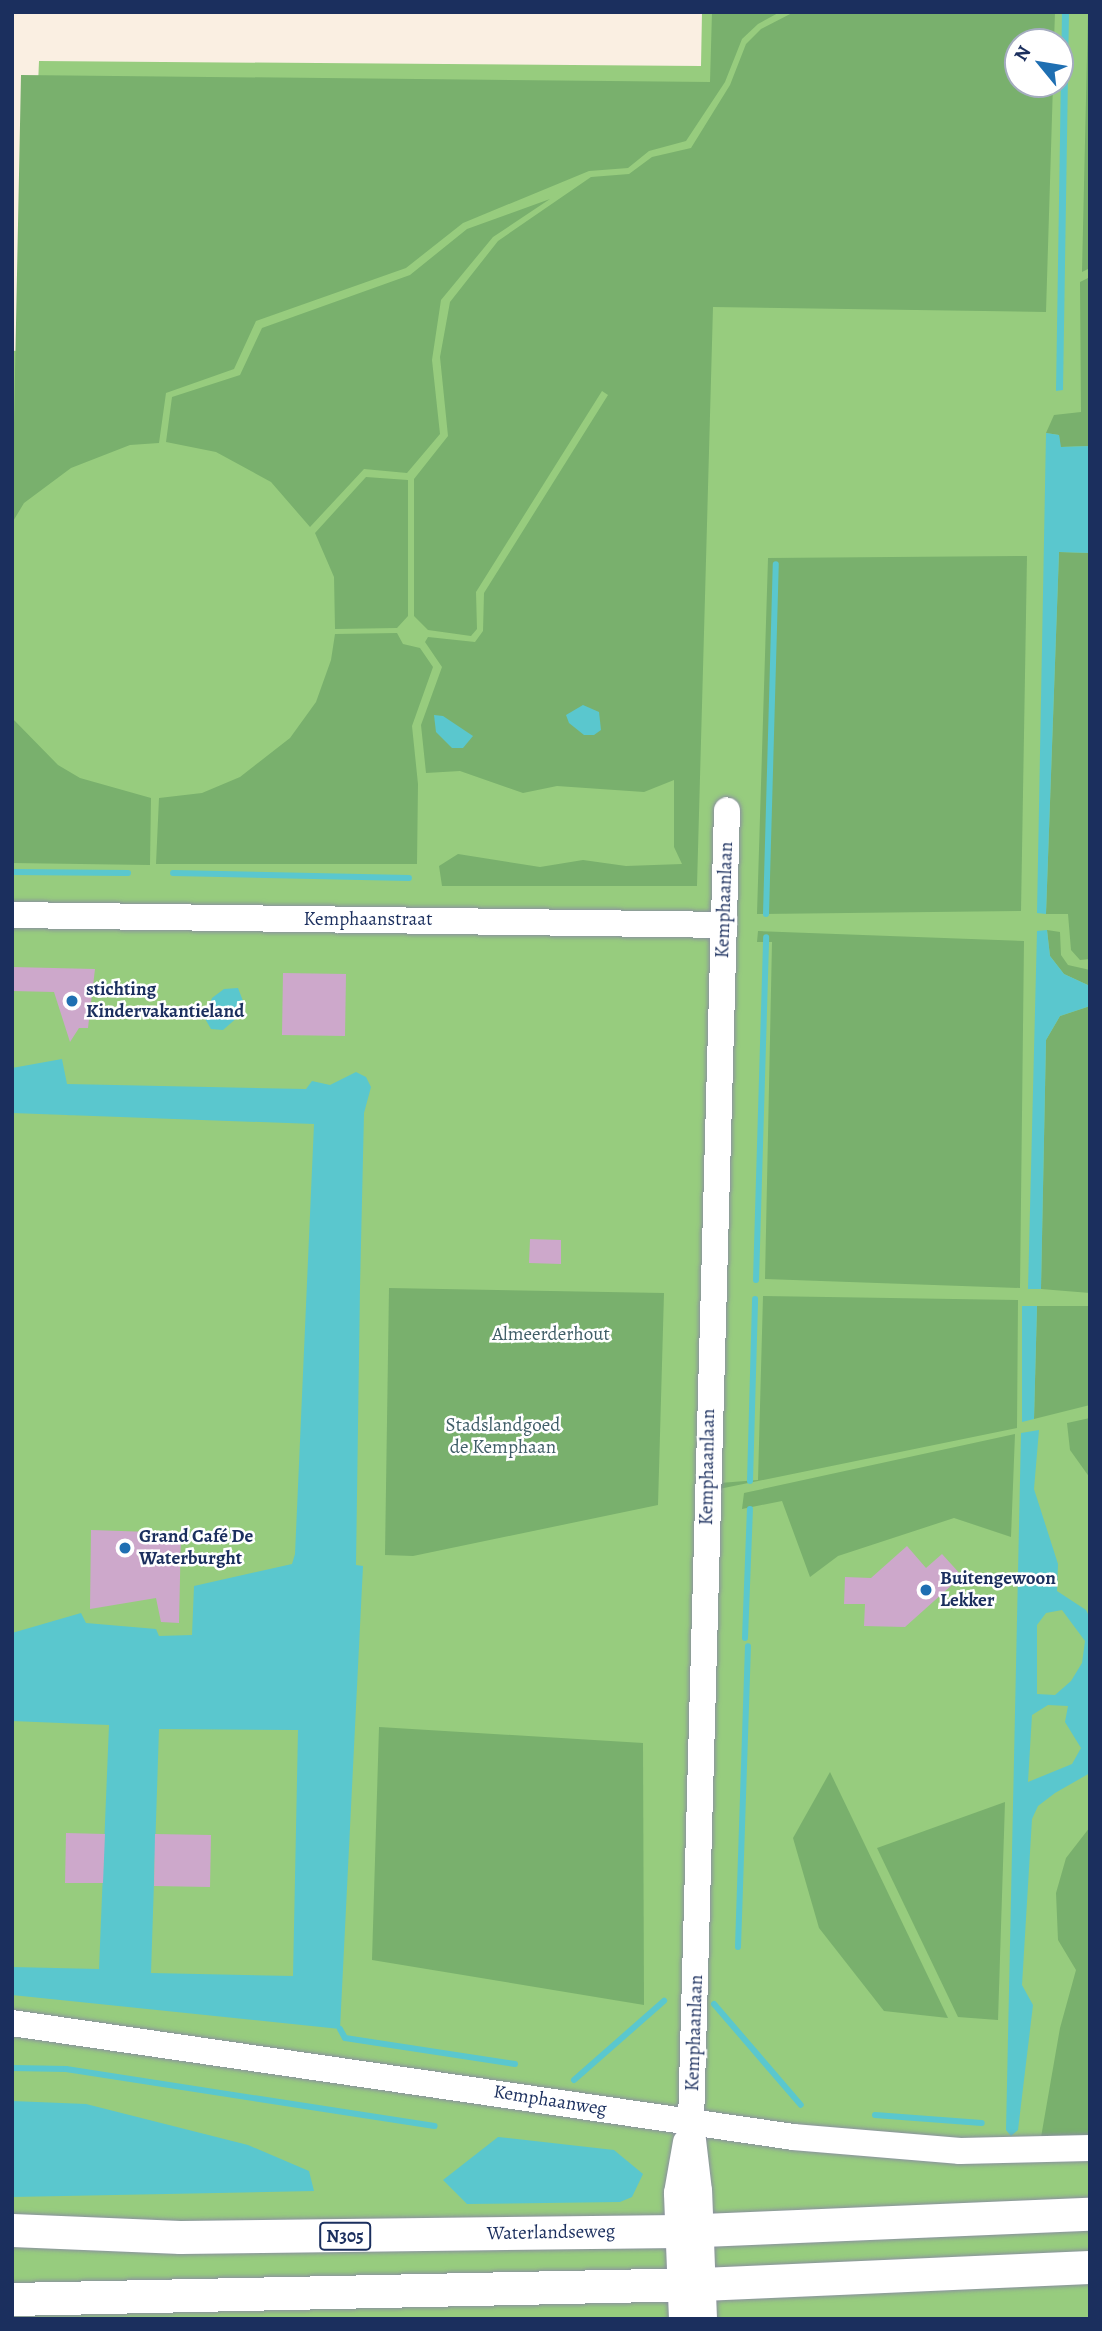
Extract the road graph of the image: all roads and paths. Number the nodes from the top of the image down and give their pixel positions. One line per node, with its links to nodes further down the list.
1 (727, 810): 3 (street, Kemphaanlaan)
2 (12, 915): 3 (street, Kemphaanstraat)
3 (724, 925): 5 (street, Kemphaanlaan)
4 (12, 2023): 5 (street, Kemphaanweg)
5 (691, 2123): 6 (street, Kemphaanweg); 9 (street, Kemphaanlaan)
6 (1090, 2148)
7 (1090, 2214): 9 (main road, Waterlandseweg / N305)
8 (12, 2230): 9 (main road, Waterlandseweg / N305)
9 (689, 2231): 11 (street, Kemphaanlaan)
10 (1090, 2267): 11 (main road)
11 (690, 2284): 12 (main road); 13 (street); 14 (street)
12 (12, 2299)
13 (682, 2319)
14 (704, 2319)

